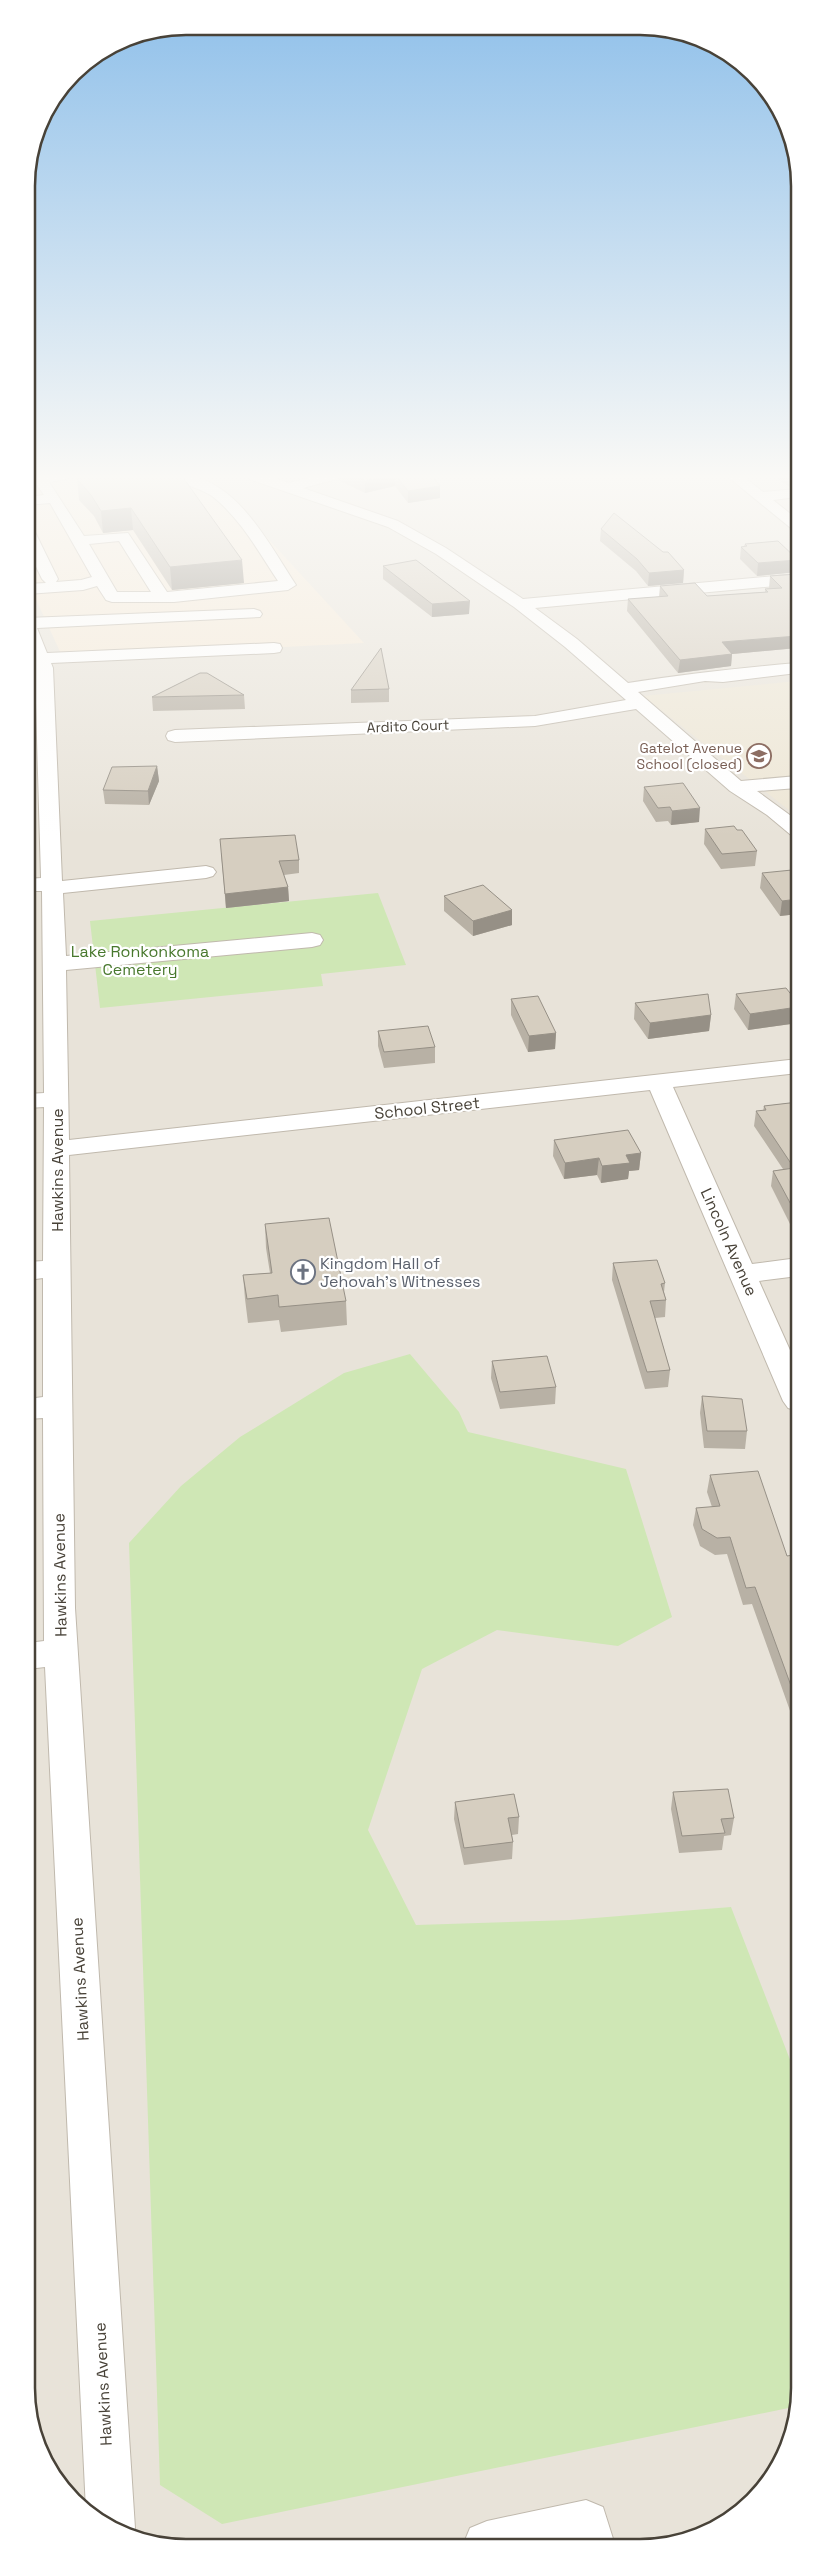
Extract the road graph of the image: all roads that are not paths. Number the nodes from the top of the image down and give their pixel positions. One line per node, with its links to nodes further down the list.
1 (112, 596): 5 (street)
2 (171, 596): 5 (street)
3 (508, 596): 6 (street)
4 (604, 596): 6 (street)
5 (162, 597)
6 (520, 604): 14 (street)
7 (254, 614): 8 (street)
8 (35, 624)
9 (35, 645): 11 (street, Hawkins Avenue)
10 (274, 648): 11 (street)
11 (40, 658): 16 (street, Hawkins Avenue)
12 (791, 669): 14 (street)
13 (791, 686): 14 (street)
14 (634, 697): 18 (street, Ardito Court); 20 (street)
15 (35, 715): 16 (street)
16 (46, 716): 17 (street); 24 (street, Hawkins Avenue)
17 (35, 726)
18 (175, 736)
19 (791, 783): 20 (street)
20 (737, 787): 21 (street)
21 (791, 824)
22 (206, 872): 24 (street)
23 (35, 885): 24 (street)
24 (51, 886): 26 (street, Hawkins Avenue)
25 (312, 940): 26 (street)
26 (55, 964): 29 (street, Hawkins Avenue)
27 (791, 1067): 28 (street, School Street)
28 (659, 1082): 31 (street, School Street); 34 (street, Lincoln Avenue)
29 (56, 1099): 30 (street); 31 (street, Hawkins Avenue)
30 (35, 1101)
31 (57, 1149): 33 (street, Hawkins Avenue)
32 (791, 1268): 34 (street)
33 (43, 1270): 36 (street, Hawkins Avenue)
34 (743, 1274): 35 (street, Lincoln Avenue)
35 (791, 1385)
36 (43, 1408): 37 (street, Hawkins Avenue)
37 (45, 1654): 38 (street, Hawkins Avenue)
38 (110, 2519)
39 (515, 2539): 40 (street)
40 (590, 2539)

